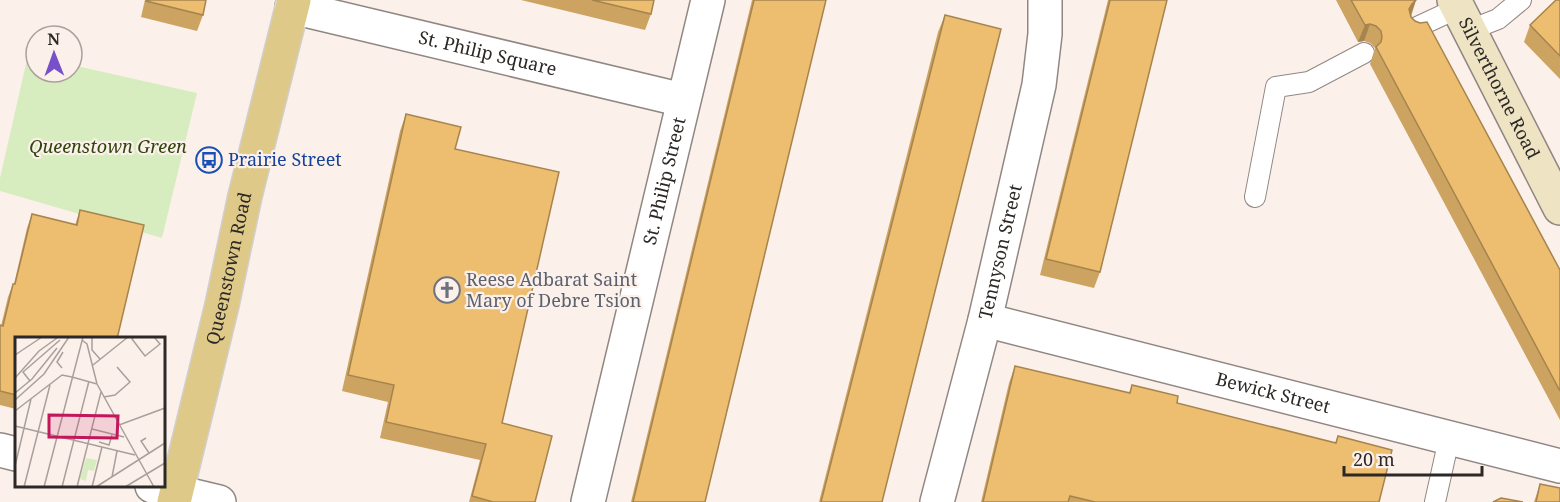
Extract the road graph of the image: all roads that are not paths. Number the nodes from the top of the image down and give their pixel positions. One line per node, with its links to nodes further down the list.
1 (708, 0): 8 (street, St. Philip Street)
2 (1045, 0): 11 (street, Tennyson Street)
3 (1521, 0): 5 (lane)
4 (293, 4): 8 (street, St. Philip Square); 16 (main road, Queenstown Road)
5 (1460, 12): 6 (lane); 10 (main road, Silverthorne Road)
6 (1415, 28)
7 (1364, 53): 9 (lane)
8 (683, 100): 18 (street, St. Philip Street)
9 (1255, 197)
10 (1560, 208)
11 (985, 320): 12 (street, Bewick Street); 19 (street, Tennyson Street)
12 (1449, 438): 15 (street, Bewick Street); 20 (lane)
13 (0, 450): 14 (street)
14 (15, 454)
15 (1560, 466)
16 (168, 493): 17 (street)
17 (219, 502)
18 (588, 502)
19 (937, 502)
20 (1435, 502)

